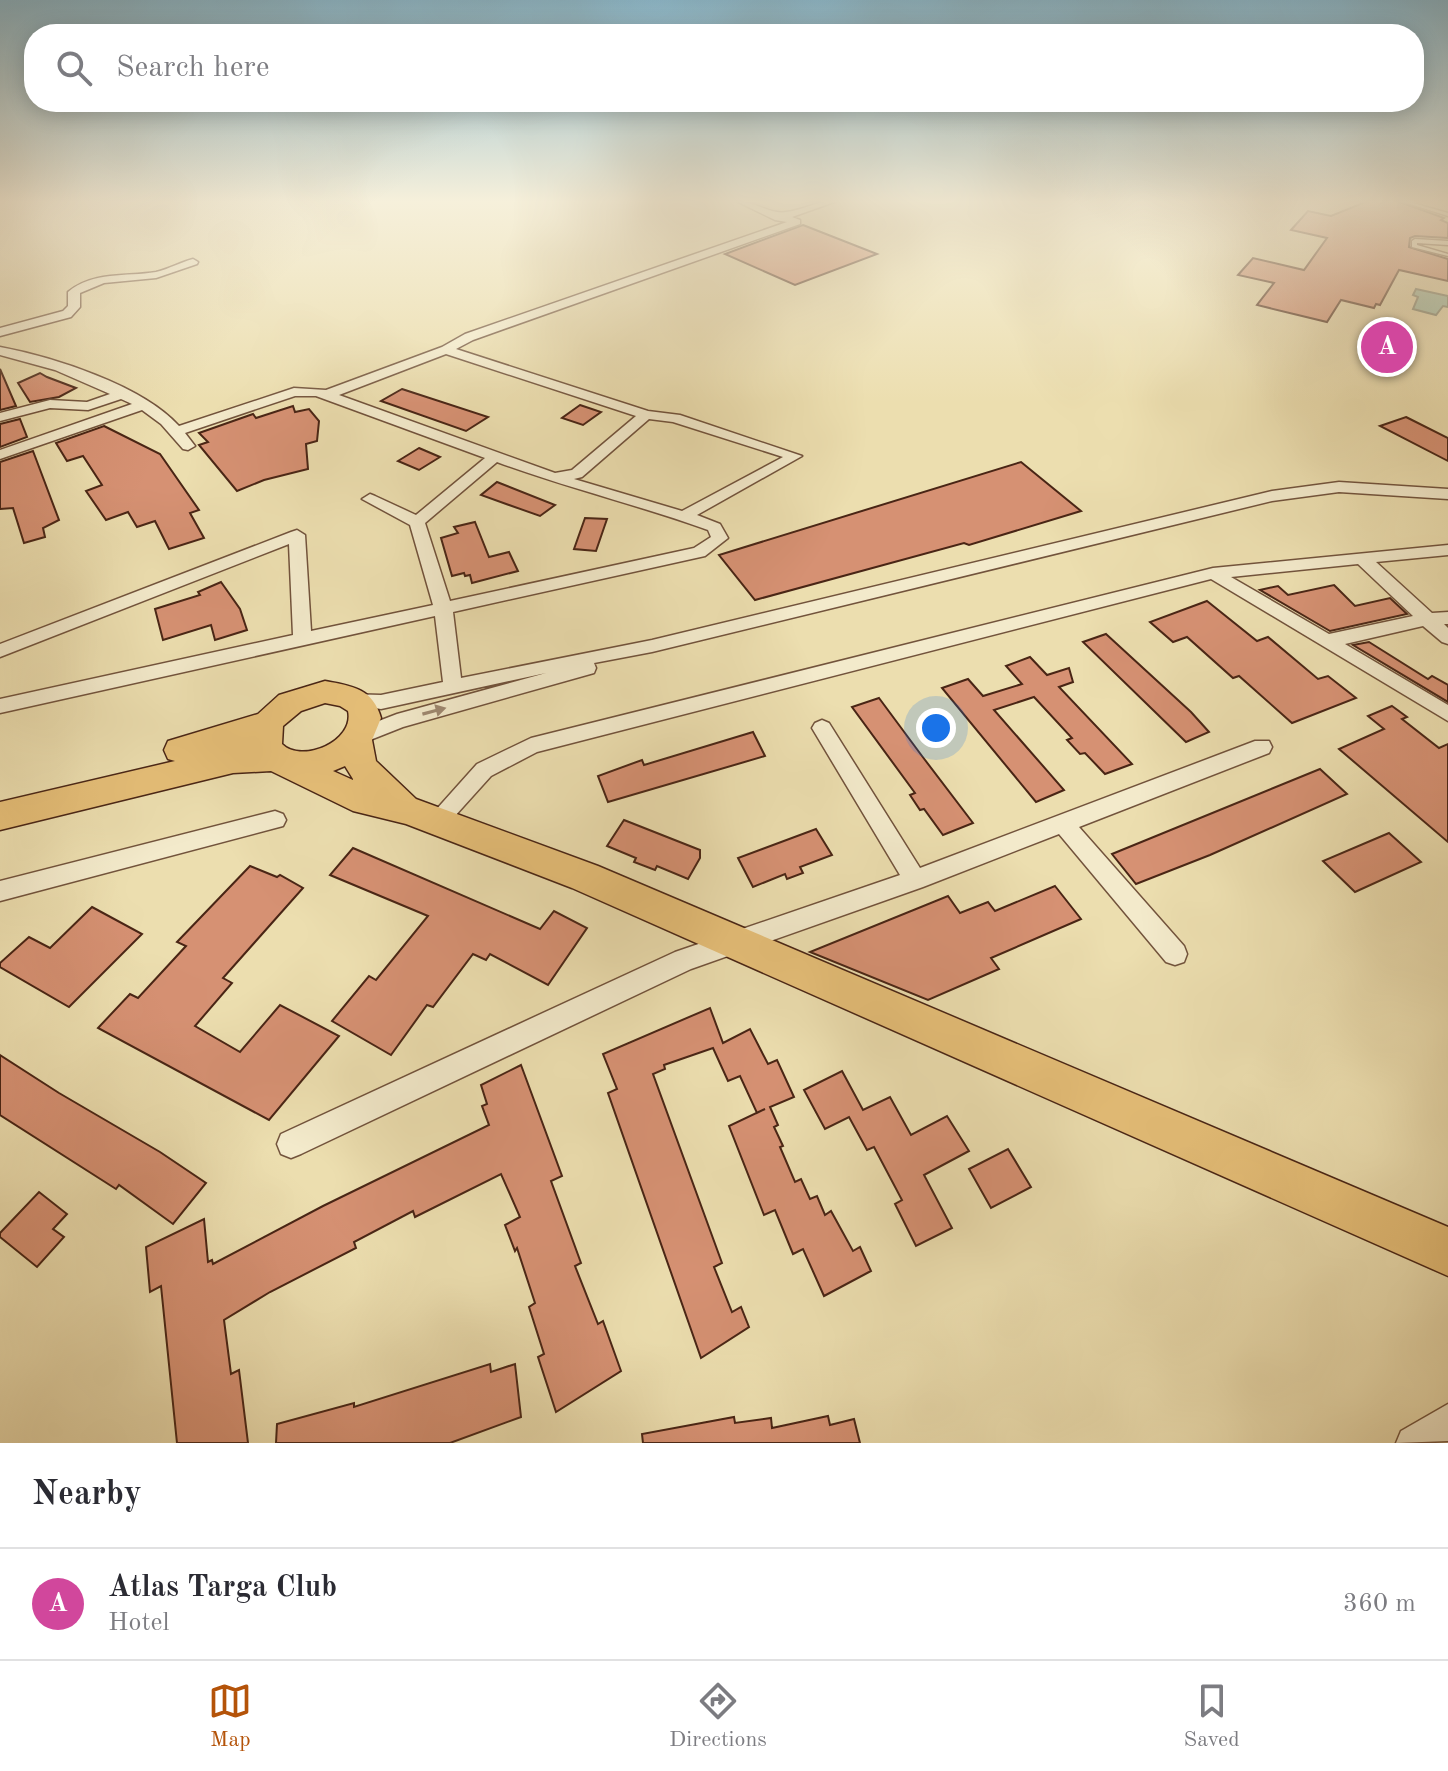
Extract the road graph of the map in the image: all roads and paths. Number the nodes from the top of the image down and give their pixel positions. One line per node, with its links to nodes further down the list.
1 (175, 268): 3 (street)
2 (657, 268): 4 (street)
3 (0, 332)
4 (446, 350): 6 (street); 9 (street)
5 (0, 351): 7 (street)
6 (329, 394): 11 (street); 14 (street)
7 (119, 395): 8 (street); 10 (street)
8 (142, 405): 11 (street); 13 (street)
9 (646, 415): 15 (street); 18 (street)
10 (0, 417)
11 (175, 432): 12 (street)
12 (188, 446)
13 (0, 455)
14 (495, 457): 15 (street); 19 (street)
15 (554, 478): 18 (street)
16 (1448, 494): 29 (street)
17 (370, 499): 19 (street)
18 (684, 516): 23 (street)
19 (417, 522): 23 (street)
20 (1448, 550): 21 (street)
21 (1360, 557): 22 (street); 25 (street)
22 (1213, 573): 28 (street); 42 (street)
23 (443, 607): 26 (street); 31 (street)
24 (1448, 618): 25 (street)
25 (1426, 619): 27 (street); 28 (street)
26 (302, 638): 30 (street); 33 (street)
27 (1448, 638)
28 (1328, 641): 34 (street)
29 (652, 646): 31 (street); 37 (street, one-way to 29)
30 (0, 651)
31 (453, 686): 32 (street)
32 (355, 699): 35 (main road); 37 (main road)
33 (0, 706)
34 (1448, 714)
35 (269, 723): 39 (main road); 40 (main road)
36 (822, 728): 45 (street)
37 (358, 739): 39 (main road); 42 (main road)
38 (1262, 747): 44 (street)
39 (279, 761): 41 (main road); 42 (main road)
40 (0, 795)
41 (0, 816)
42 (423, 816): 47 (main road)
43 (275, 820): 46 (street)
44 (1063, 824): 45 (street); 48 (street)
45 (915, 880): 47 (street)
46 (0, 891)
47 (734, 941): 49 (street); 50 (main road)
48 (1175, 954)
49 (291, 1144)
50 (1448, 1252)
51 (1448, 1421): 52 (street)
52 (1413, 1443)

